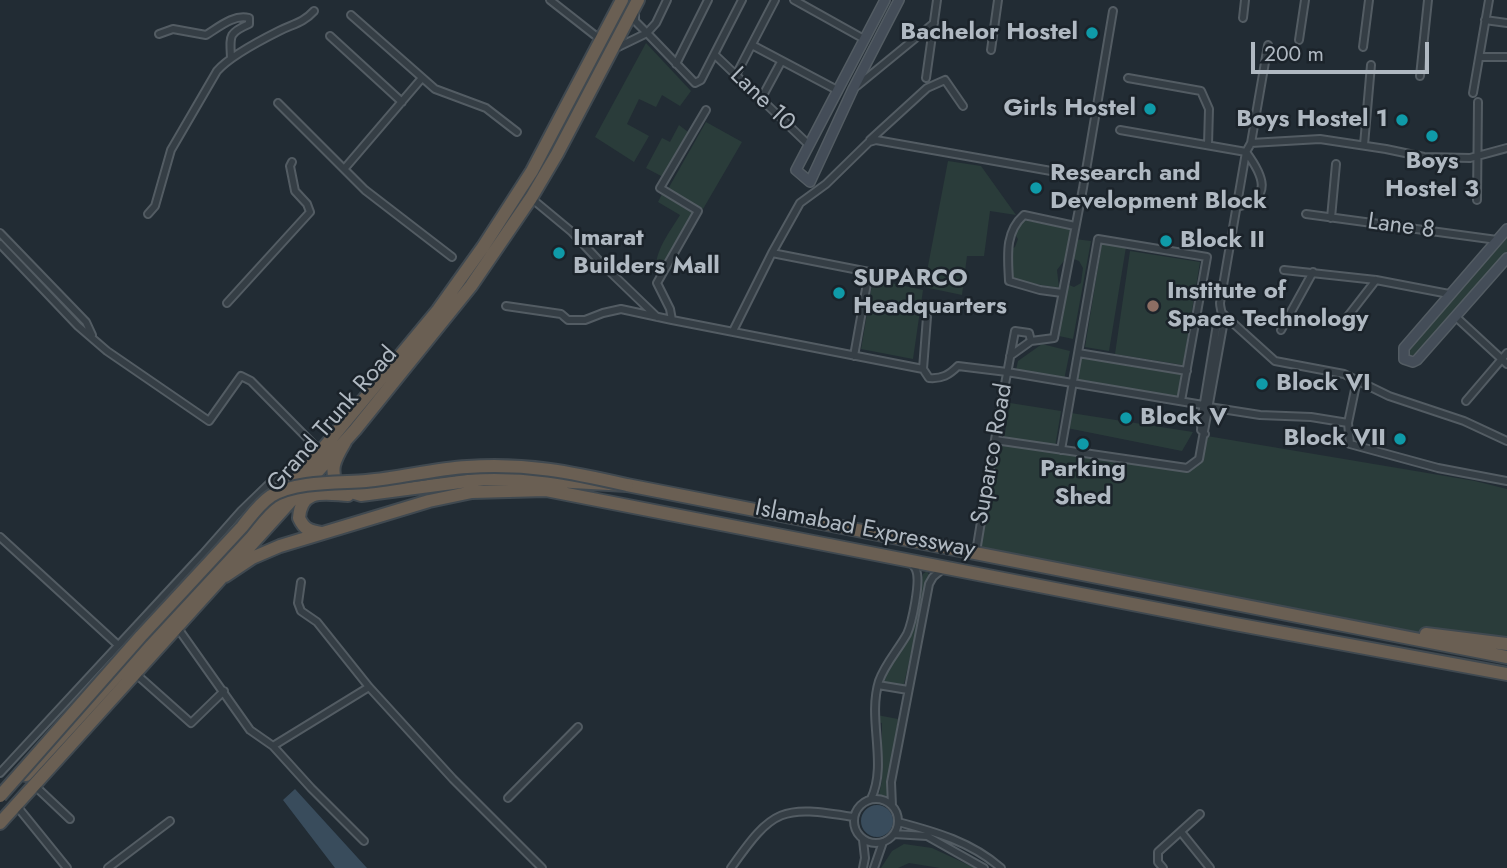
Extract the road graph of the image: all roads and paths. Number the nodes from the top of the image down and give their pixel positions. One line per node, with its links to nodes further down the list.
1 (550, 0): 29 (street)
2 (622, 0): 29 (highway, Grand Trunk Road)
3 (667, 0): 25 (street)
4 (708, 0): 41 (street)
5 (742, 0): 36 (street)
6 (775, 0): 31 (street)
7 (794, 0): 28 (street)
8 (885, 0): 28 (street)
9 (899, 0): 48 (street)
10 (937, 0): 23 (street)
11 (998, 0): 35 (street)
12 (1245, 0): 21 (street)
13 (1305, 0): 30 (street)
14 (1369, 0): 33 (street)
15 (1428, 0): 44 (street)
16 (1489, 0): 22 (street)
17 (636, 3): 25 (street); 34 (highway, Grand Trunk Road)
18 (314, 11): 39 (street)
19 (1112, 11): 70 (street)
20 (351, 15): 45 (street)
21 (1243, 18)
22 (1485, 20): 24 (street); 37 (street)
23 (934, 23): 46 (street); 48 (street)
24 (1507, 23)
25 (647, 33): 34 (street); 41 (street)
26 (159, 34): 39 (street)
27 (330, 36): 52 (street)
28 (864, 39): 49 (street)
29 (602, 40): 120 (highway, Grand Trunk Road)
30 (1298, 40)
31 (752, 45): 40 (street); 43 (street)
32 (1268, 45): 60 (street)
33 (1363, 47)
34 (612, 50): 71 (highway, Grand Trunk Road)
35 (991, 50)
36 (715, 55): 41 (street); 43 (street, Lane 10)
37 (1480, 57): 38 (street); 50 (street)
38 (1507, 57)
39 (231, 58): 74 (street)
40 (781, 62): 49 (street); 51 (street)
41 (676, 64)
42 (1371, 65): 63 (street)
43 (736, 75): 51 (street, Lane 10)
44 (1419, 76)
45 (422, 78): 52 (street); 58 (street)
46 (926, 78)
47 (1128, 78): 62 (street)
48 (853, 89): 61 (street)
49 (837, 90): 61 (street)
50 (1473, 93)
51 (761, 99): 61 (street, Lane 10)
52 (402, 102): 69 (street)
53 (1478, 102): 66 (street)
54 (278, 103): 69 (street)
55 (963, 106): 59 (street)
56 (706, 110): 96 (street)
57 (1119, 130): 62 (street)
58 (517, 132)
59 (869, 142): 70 (street); 82 (street)
60 (1251, 144): 63 (street); 65 (street)
61 (809, 145)
62 (1208, 145): 65 (street)
63 (1364, 145): 66 (street)
64 (1507, 148): 66 (street)
65 (1246, 152): 73 (street); 73 (street)
66 (1478, 156): 72 (street)
67 (292, 163): 90 (street)
68 (1336, 164): 76 (street)
69 (345, 168): 83 (street)
70 (1084, 177): 77 (street)
71 (531, 198): 92 (street); 118 (highway, Grand Trunk Road)
72 (1477, 200)
73 (1237, 207): 95 (street)
74 (148, 214)
75 (1306, 215): 76 (street, Lane 8)
76 (1331, 218): 80 (street, Lane 8)
77 (1075, 226): 88 (street); 88 (street)
78 (1507, 229): 80 (street)
79 (0, 233): 100 (street)
80 (1497, 240): 89 (street)
81 (0, 244): 100 (street)
82 (772, 253): 99 (street); 104 (street)
83 (452, 257)
84 (1507, 258): 94 (street)
85 (1284, 270): 86 (street)
86 (1313, 272): 87 (street); 98 (street)
87 (1376, 281): 89 (street); 97 (street)
88 (1062, 293): 101 (street)
89 (1449, 294): 94 (street)
90 (227, 303)
91 (506, 306): 92 (street)
92 (657, 317): 96 (street)
93 (927, 317): 107 (street)
94 (1456, 317): 106 (street)
95 (1222, 318): 110 (street); 114 (street)
96 (672, 320): 99 (street)
97 (1345, 320)
98 (1280, 330)
99 (733, 331): 104 (street)
100 (93, 337): 120 (street)
101 (1031, 341): 105 (street, Suparco Road); 105 (street, Suparco Road)
102 (1078, 353): 108 (street); 108 (street); 111 (street)
103 (1507, 353): 106 (street)
104 (854, 356): 107 (street)
105 (1010, 356): 109 (street, Suparco Road)
106 (1504, 362): 113 (street)
107 (923, 369): 109 (street)
108 (1187, 371): 112 (street)
109 (1007, 372): 111 (street); 116 (street, Suparco Road)
110 (1357, 380): 115 (street); 117 (street)
111 (1072, 384): 112 (street); 119 (street)
112 (1181, 401): 114 (street)
113 (1466, 401)
114 (1206, 407): 115 (street); 119 (street)
115 (1348, 423): 121 (street)
116 (995, 440): 119 (street); 126 (street, Suparco Road)
117 (1507, 441)
118 (345, 442): 123 (highway); 129 (highway, Grand Trunk Road)
119 (1060, 450)
120 (321, 451): 134 (street); 149 (highway, Grand Trunk Road)
121 (1507, 481)
122 (627, 485): 123 (highway); 126 (highway, Islamabad Expressway); 146 (highway, bridge)
123 (361, 495): 124 (highway)
124 (322, 533): 127 (highway, Islamabad Expressway); 129 (highway, Islamabad Expressway)
125 (0, 537): 134 (street)
126 (976, 552): 131 (highway, Islamabad Expressway)
127 (908, 561): 128 (highway, Islamabad Expressway); 138 (street)
128 (945, 567): 137 (highway, Islamabad Expressway); 140 (street)
129 (225, 576): 132 (highway, Grand Trunk Road)
130 (301, 582): 139 (street)
131 (1346, 626): 133 (highway); 135 (highway, Islamabad Expressway)
132 (177, 627): 136 (highway, Grand Trunk Road); 141 (street)
133 (1507, 644)
134 (118, 645): 144 (street)
135 (1507, 657)
136 (136, 674): 141 (street); 145 (highway, Grand Trunk Road)
137 (1507, 674)
138 (878, 685): 140 (street); 148 (street)
139 (369, 687): 143 (street); 165 (street)
140 (908, 690): 151 (street)
141 (224, 691): 143 (street)
142 (578, 727): 147 (street)
143 (273, 746): 161 (street)
144 (0, 773)
145 (34, 785): 150 (highway, Grand Trunk Road); 154 (street)
146 (0, 796)
147 (508, 799)
148 (871, 799): 151 (street); 153 (street)
149 (0, 804)
150 (16, 804): 157 (highway, Grand Trunk Road); 163 (street)
151 (892, 806): 156 (street)
152 (1200, 814): 158 (street)
153 (853, 817): 160 (street); 166 (street)
154 (70, 819)
155 (170, 821): 164 (street)
156 (898, 822): 159 (street); 170 (street)
157 (0, 823)
158 (1181, 832): 171 (street); 172 (street)
159 (894, 834): 162 (street); 169 (street)
160 (863, 840): 162 (street); 167 (street)
161 (364, 841)
162 (883, 842): 168 (street)
163 (67, 868)
164 (108, 868)
165 (542, 868)
166 (731, 868)
167 (863, 868)
168 (874, 868)
169 (984, 868)
170 (1001, 868)
171 (1163, 868)
172 (1210, 868)

